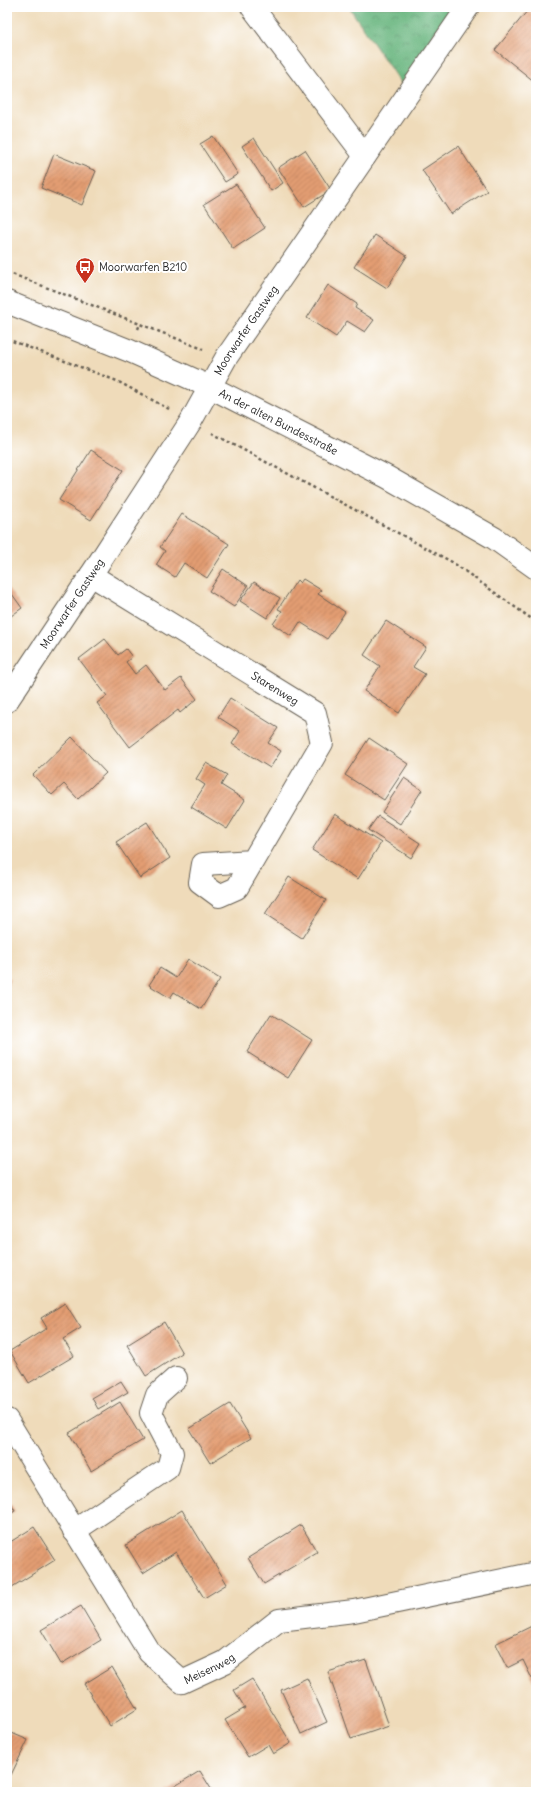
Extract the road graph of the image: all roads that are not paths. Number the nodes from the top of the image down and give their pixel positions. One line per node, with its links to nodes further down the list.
1 (252, 7): 3 (street)
2 (468, 7): 3 (street, Moorwarfer Gastweg)
3 (365, 156): 5 (street, Moorwarfer Gastweg)
4 (7, 302): 5 (street, An der alten Bundesstraße)
5 (210, 387): 6 (street, An der alten Bundesstraße); 7 (street, Moorwarfer Gastweg)
6 (536, 568)
7 (91, 575): 8 (street, Moorwarfer Gastweg); 9 (street, Starenweg)
8 (7, 701)
9 (253, 861)
10 (176, 1378): 12 (street)
11 (7, 1420): 12 (street, Meisenweg)
12 (74, 1531): 13 (street, Meisenweg)
13 (536, 1573)

